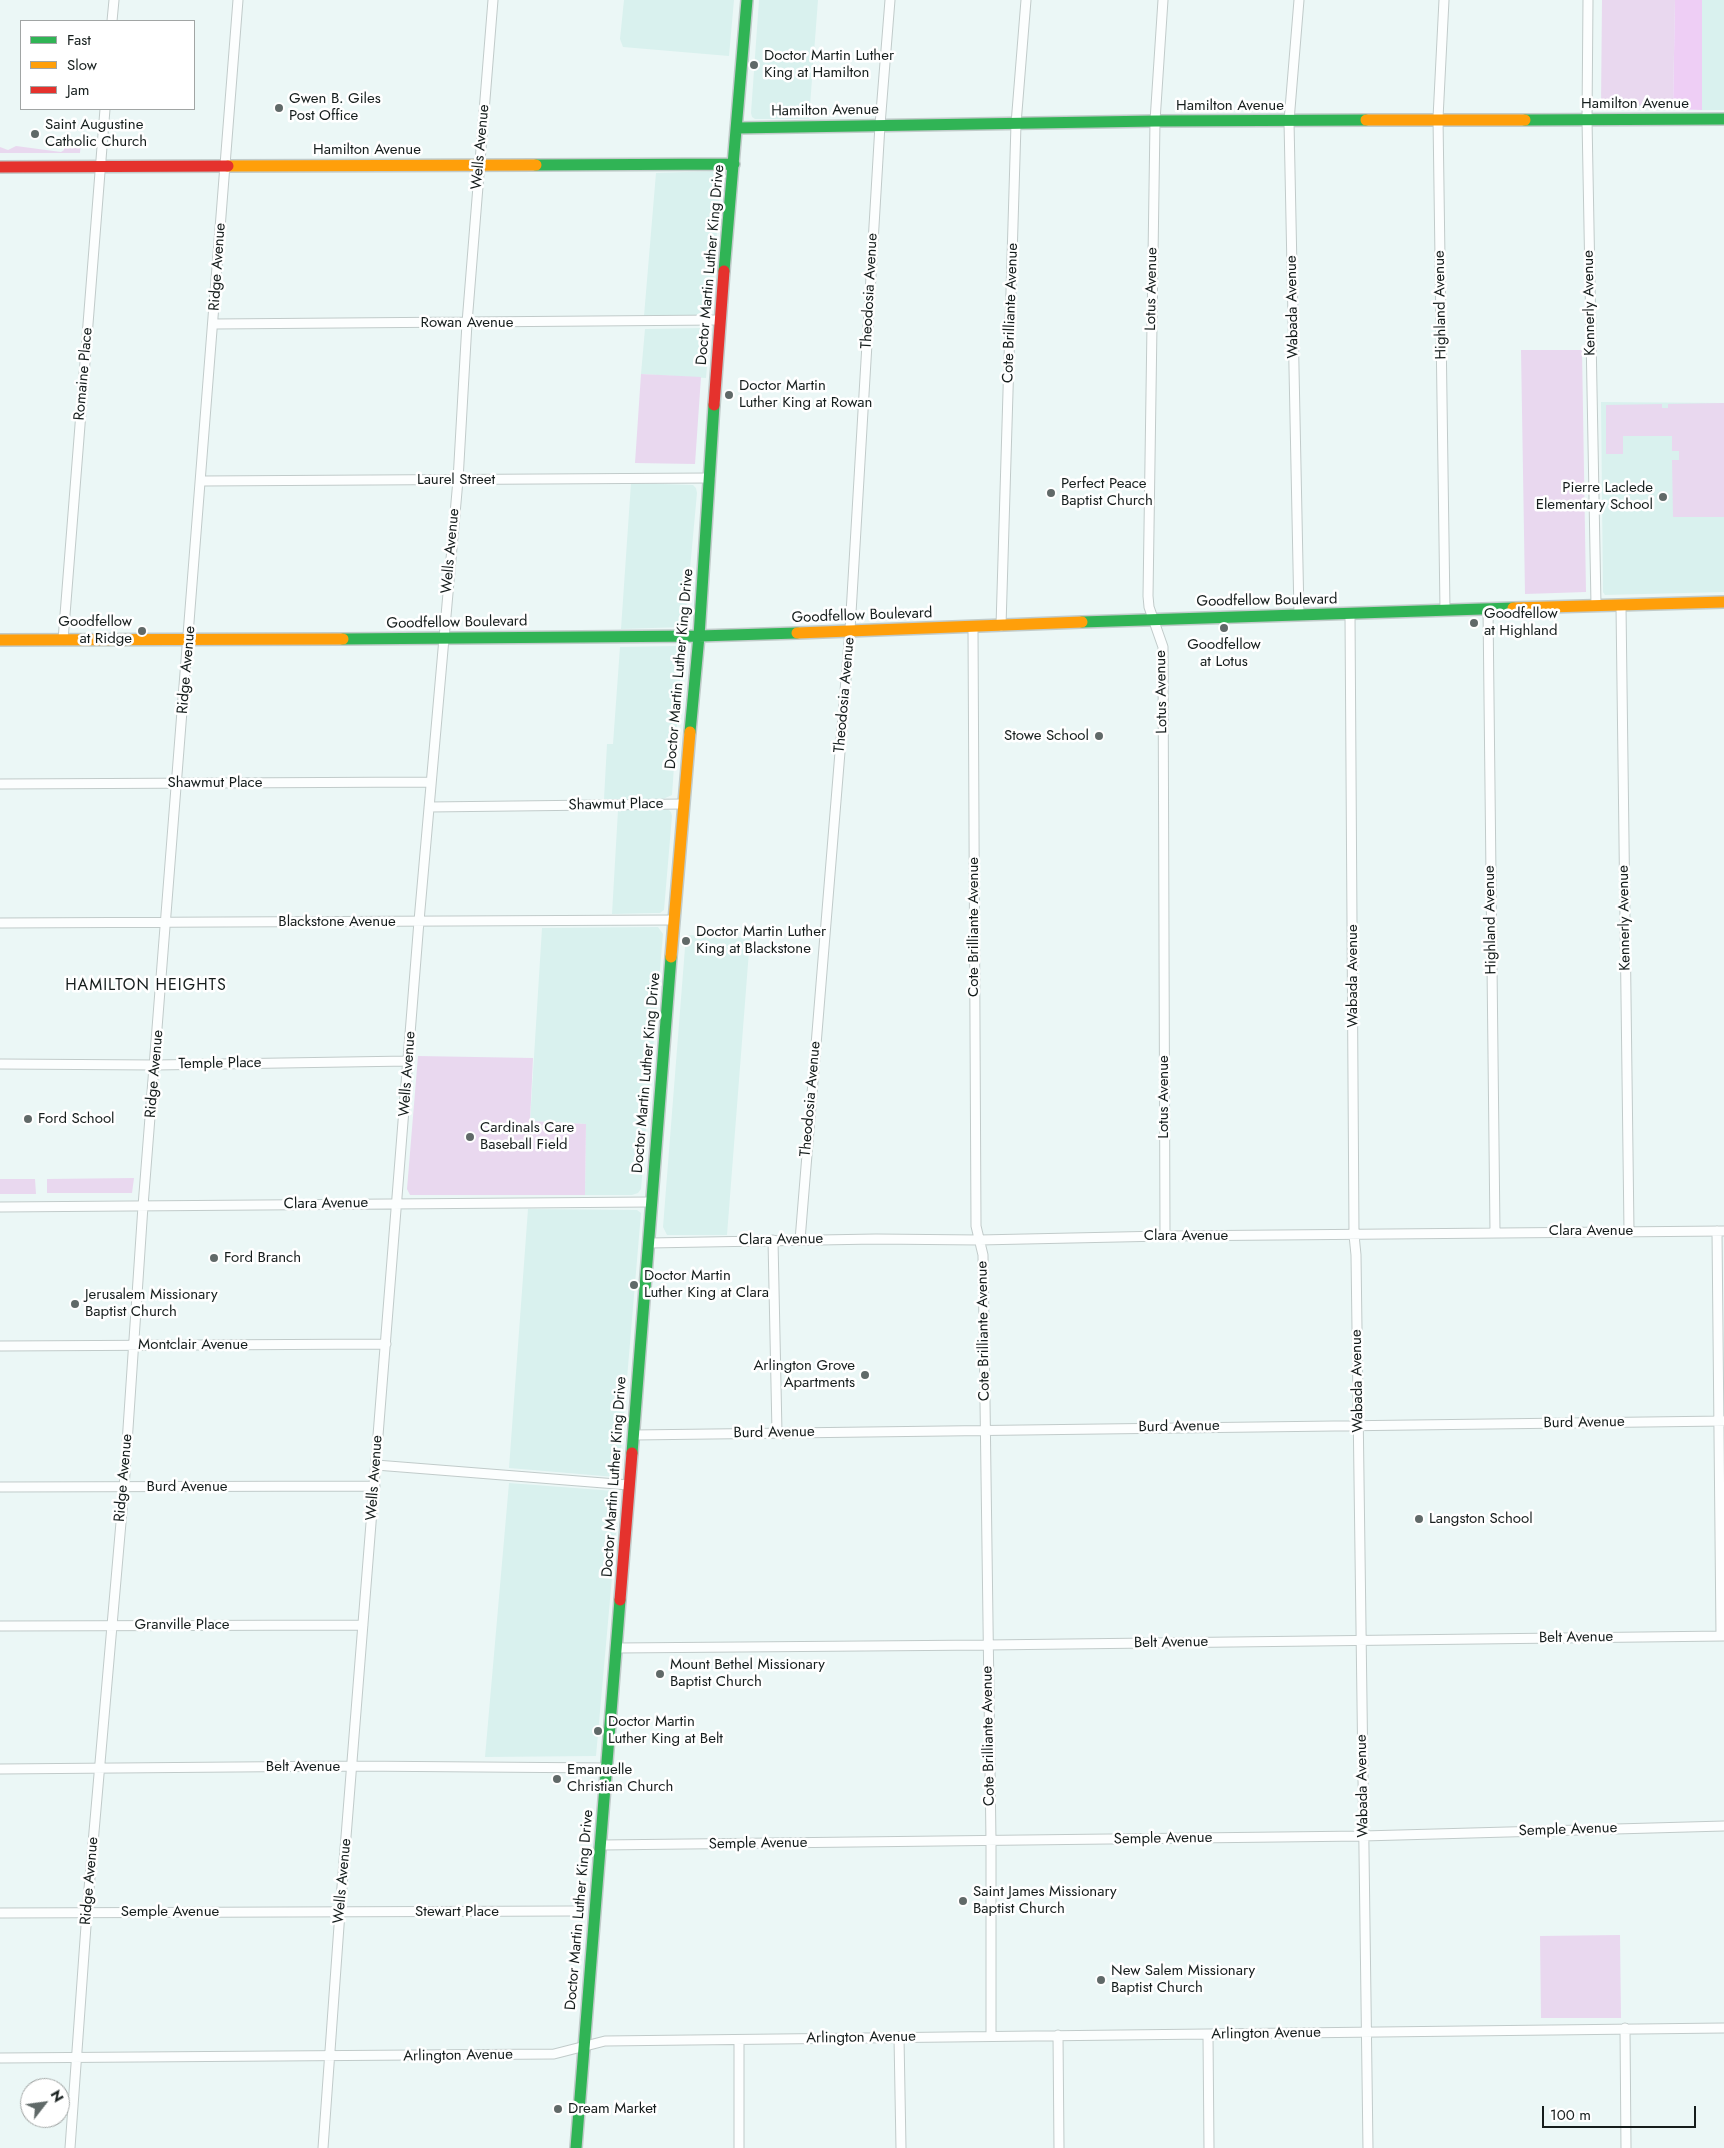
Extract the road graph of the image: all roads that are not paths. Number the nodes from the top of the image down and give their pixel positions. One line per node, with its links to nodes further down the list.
1 (114, 0): 11 (street)
2 (238, 0): 23 (street, Ridge Avenue)
3 (493, 0): 21 (street, Wells Avenue)
4 (747, 0): 20 (main road, Doctor Martin Luther King Drive)
5 (890, 0): 19 (street, Theodosia Avenue)
6 (1026, 0): 18 (street, Cote Brilliante Avenue)
7 (1164, 0): 16 (street, Lotus Avenue)
8 (1299, 0): 17 (street, Wabada Avenue)
9 (1444, 0): 13 (street, Highland Avenue)
10 (1588, 0): 14 (street, Kennerly Avenue)
11 (112, 20)
12 (105, 110): 25 (street, Romaine Place)
13 (1438, 118): 14 (main road, Hamilton Avenue); 17 (main road, Hamilton Avenue); 36 (street, Highland Avenue)
14 (1587, 119): 15 (main road, Hamilton Avenue); 33 (street, Kennerly Avenue)
15 (1724, 119)
16 (1155, 121): 17 (main road, Hamilton Avenue); 18 (main road, Hamilton Avenue); 39 (street, Lotus Avenue)
17 (1289, 121): 38 (street, Wabada Avenue)
18 (1016, 124): 19 (main road, Hamilton Avenue); 40 (street, Cote Brilliante Avenue)
19 (880, 125): 20 (main road, Hamilton Avenue); 42 (street, Theodosia Avenue)
20 (737, 128): 22 (main road, Doctor Martin Luther King Drive)
21 (479, 164): 22 (main road, Hamilton Avenue); 23 (main road, Hamilton Avenue); 27 (street, Wells Avenue)
22 (734, 164): 26 (main road, Doctor Martin Luther King Drive)
23 (224, 166): 25 (main road, Hamilton Avenue); 28 (street, Ridge Avenue)
24 (0, 167): 25 (main road, Hamilton Avenue)
25 (101, 167): 46 (street, Romaine Place)
26 (720, 320): 27 (street, Rowan Avenue); 29 (main road, Doctor Martin Luther King Drive)
27 (467, 323): 28 (street, Rowan Avenue); 30 (street, Wells Avenue)
28 (214, 324): 31 (street, Ridge Avenue)
29 (710, 478): 30 (street, Laurel Street); 43 (main road, Doctor Martin Luther King Drive)
30 (458, 480): 31 (street, Laurel Street); 44 (street, Wells Avenue)
31 (202, 481): 47 (street, Ridge Avenue)
32 (1724, 602): 34 (main road, Goodfellow Boulevard)
33 (1596, 605): 34 (main road, Goodfellow Boulevard); 35 (main road, Goodfellow Boulevard)
34 (1621, 606): 64 (street, Kennerly Avenue)
35 (1488, 609): 36 (main road, Goodfellow Boulevard); 66 (street, Highland Avenue)
36 (1445, 610): 37 (main road, Goodfellow Boulevard)
37 (1350, 614): 38 (main road, Goodfellow Boulevard); 67 (street, Wabada Avenue)
38 (1299, 615): 39 (main road, Goodfellow Boulevard)
39 (1152, 619): 40 (main road, Goodfellow Boulevard); 68 (street, Lotus Avenue)
40 (1001, 626): 41 (main road, Goodfellow Boulevard)
41 (972, 627): 42 (main road, Goodfellow Boulevard); 71 (street, Cote Brilliante Avenue)
42 (850, 630): 43 (main road, Goodfellow Boulevard); 70 (street, Theodosia Avenue)
43 (699, 636): 44 (main road, Goodfellow Boulevard); 51 (main road, Doctor Martin Luther King Drive)
44 (443, 638): 47 (main road, Goodfellow Boulevard); 48 (street, Wells Avenue)
45 (0, 640): 46 (main road, Goodfellow Boulevard)
46 (63, 640): 47 (main road, Goodfellow Boulevard)
47 (189, 641): 50 (street, Ridge Avenue)
48 (431, 782): 50 (street, Shawmut Place); 52 (street, Wells Avenue)
49 (0, 784): 50 (street, Shawmut Place)
50 (178, 784): 55 (street, Ridge Avenue)
51 (684, 804): 52 (street, Shawmut Place); 53 (main road, Doctor Martin Luther King Drive)
52 (429, 807): 54 (street, Wells Avenue)
53 (674, 920): 54 (street, Blackstone Avenue); 60 (main road, Doctor Martin Luther King Drive)
54 (419, 921): 55 (street, Blackstone Avenue); 57 (street, Wells Avenue)
55 (166, 923): 56 (street, Blackstone Avenue); 59 (street, Ridge Avenue)
56 (0, 924)
57 (409, 1062): 59 (street, Temple Place); 61 (street, Wells Avenue)
58 (0, 1064): 59 (street, Temple Place)
59 (156, 1065): 62 (street, Ridge Avenue)
60 (652, 1202): 61 (street, Clara Avenue); 72 (main road, Doctor Martin Luther King Drive)
61 (398, 1203): 62 (street, Clara Avenue); 73 (street, Wells Avenue)
62 (143, 1206): 63 (street, Clara Avenue); 75 (street, Ridge Avenue)
63 (0, 1207)
64 (1629, 1231): 65 (street, Clara Avenue); 66 (street, Clara Avenue)
65 (1720, 1231): 76 (street)
66 (1495, 1232): 67 (street, Clara Avenue)
67 (1354, 1235): 68 (street, Clara Avenue); 77 (street, Wabada Avenue)
68 (1165, 1236): 71 (street, Clara Avenue)
69 (773, 1240): 70 (street, Clara Avenue); 72 (street, Clara Avenue); 79 (street)
70 (800, 1240): 71 (street, Clara Avenue)
71 (979, 1240): 78 (street, Cote Brilliante Avenue)
72 (649, 1243): 80 (main road, Doctor Martin Luther King Drive)
73 (386, 1344): 75 (street, Montclair Avenue); 81 (street, Wells Avenue)
74 (0, 1346): 75 (street, Montclair Avenue)
75 (134, 1346): 85 (street, Ridge Avenue)
76 (1722, 1421): 77 (street, Burd Avenue); 89 (street)
77 (1358, 1425): 78 (street, Burd Avenue); 90 (street, Wabada Avenue)
78 (986, 1430): 79 (street, Burd Avenue); 91 (street, Cote Brilliante Avenue)
79 (777, 1433): 80 (street, Burd Avenue)
80 (634, 1435): 82 (main road, Doctor Martin Luther King Drive)
81 (376, 1466): 82 (street); 83 (street, Wells Avenue)
82 (629, 1485): 92 (main road, Doctor Martin Luther King Drive)
83 (374, 1486): 85 (street, Burd Avenue); 86 (street, Wells Avenue)
84 (0, 1488): 85 (street, Burd Avenue)
85 (124, 1488): 88 (street, Ridge Avenue)
86 (363, 1625): 88 (street, Granville Place); 93 (street, Wells Avenue)
87 (0, 1626): 88 (street, Granville Place)
88 (111, 1626): 94 (street, Ridge Avenue)
89 (1723, 1636): 90 (street, Belt Avenue)
90 (1360, 1641): 91 (street, Belt Avenue); 98 (street, Wabada Avenue)
91 (988, 1645): 92 (street, Belt Avenue); 99 (street, Cote Brilliante Avenue)
92 (617, 1648): 95 (main road, Doctor Martin Luther King Drive)
93 (352, 1766): 94 (street, Belt Avenue); 95 (street, Belt Avenue); 102 (street, Wells Avenue)
94 (101, 1768): 96 (street, Belt Avenue); 101 (street, Ridge Avenue)
95 (607, 1768): 100 (main road, Doctor Martin Luther King Drive)
96 (0, 1769)
97 (1724, 1826): 98 (street, Semple Avenue)
98 (1363, 1836): 99 (street, Semple Avenue); 107 (street, Wabada Avenue)
99 (991, 1841): 100 (street, Semple Avenue); 110 (street, Cote Brilliante Avenue)
100 (602, 1845): 113 (main road, Doctor Martin Luther King Drive)
101 (87, 1912): 102 (street, Semple Avenue); 104 (street, Semple Avenue); 114 (street, Ridge Avenue)
102 (340, 1912): 103 (street, Stewart Place); 115 (street, Wells Avenue)
103 (574, 1912)
104 (0, 1913)
105 (1625, 2028): 106 (street, Arlington Avenue); 107 (street, Arlington Avenue); 125 (street)
106 (1724, 2028)
107 (1365, 2032): 109 (street, Arlington Avenue); 124 (street, Wabada Avenue)
108 (1058, 2035): 109 (street, Arlington Avenue); 110 (street, Arlington Avenue); 122 (street)
109 (1208, 2035): 123 (street)
110 (991, 2036): 111 (street, Arlington Avenue)
111 (899, 2037): 112 (street, Arlington Avenue); 121 (street)
112 (739, 2040): 113 (street, Arlington Avenue); 120 (street)
113 (583, 2047): 115 (street, Arlington Avenue); 119 (main road, Doctor Martin Luther King Drive)
114 (77, 2057): 115 (street, Arlington Avenue); 116 (street, Arlington Avenue); 117 (street, Ridge Avenue)
115 (330, 2057): 118 (street, Wells Avenue)
116 (0, 2058)
117 (70, 2148)
118 (323, 2148)
119 (576, 2148)
120 (739, 2148)
121 (901, 2148)
122 (1059, 2148)
123 (1209, 2148)
124 (1368, 2148)
125 (1626, 2148)

